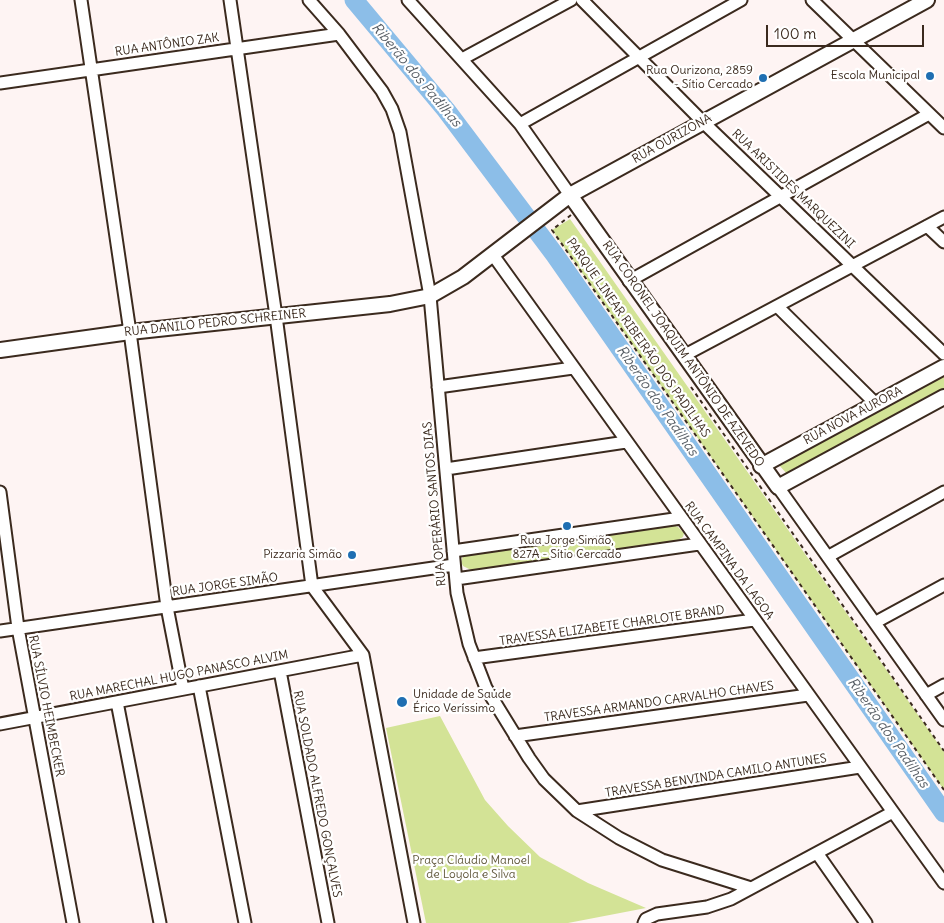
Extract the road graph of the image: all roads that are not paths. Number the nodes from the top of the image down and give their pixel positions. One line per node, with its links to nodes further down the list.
1 (81, 0): 15 (street)
2 (230, 0): 12 (street)
3 (309, 0): 10 (street, RUA OPERÁRIO SANTOS DIAS)
4 (408, 0): 14 (street, RUA CORONEL JOAQUIM ANTÔNIO DE AZEVEDO)
5 (571, 0): 14 (street)
6 (582, 0): 13 (street, RUA ARISTIDES MARQUEZINI)
7 (741, 0): 13 (street)
8 (812, 0): 11 (street)
9 (927, 0): 11 (main road, RUA OURIZONA)
10 (339, 34): 12 (street, RUA ANTÔNIO ZAK); 31 (street, RUA OPERÁRIO SANTOS DIAS)
11 (852, 39): 17 (street); 18 (main road, RUA OURIZONA)
12 (237, 49): 15 (street, RUA ANTÔNIO ZAK); 33 (street)
13 (638, 56): 18 (street, RUA ARISTIDES MARQUEZINI); 19 (street)
14 (462, 60): 19 (street, RUA CORONEL JOAQUIM ANTÔNIO DE AZEVEDO)
15 (91, 70): 16 (street, RUA ANTÔNIO ZAK); 34 (street)
16 (0, 83)
17 (930, 114): 20 (street); 23 (street)
18 (703, 122): 21 (main road, RUA OURIZONA); 23 (street, RUA ARISTIDES MARQUEZINI)
19 (520, 124): 22 (street, RUA CORONEL JOAQUIM ANTÔNIO DE AZEVEDO)
20 (944, 128)
21 (588, 185): 22 (main road, RUA OURIZONA); 24 (main road)
22 (570, 195): 24 (main road, RUA CORONEL JOAQUIM ANTÔNIO DE AZEVEDO); 28 (main road, RUA OURIZONA)
23 (781, 196): 29 (street, RUA ARISTIDES MARQUEZINI); 30 (street)
24 (575, 211): 30 (main road, RUA CORONEL JOAQUIM ANTÔNIO DE AZEVEDO)
25 (944, 217): 26 (street)
26 (927, 226): 27 (street); 29 (street)
27 (944, 242)
28 (493, 255): 31 (main road, RUA OURIZONA); 39 (street, RUA CAMPINA DA LAGOA)
29 (852, 266): 32 (street); 36 (street, RUA ARISTIDES MARQUEZINI)
30 (629, 281): 37 (main road, RUA CORONEL JOAQUIM ANTÔNIO DE AZEVEDO)
31 (430, 296): 33 (main road, RUA DANILO PEDRO SCHREINER); 40 (street, RUA OPERÁRIO SANTOS DIAS)
32 (778, 307): 37 (street); 42 (street)
33 (276, 316): 34 (main road, RUA DANILO PEDRO SCHREINER); 56 (street)
34 (130, 332): 35 (main road, RUA DANILO PEDRO SCHREINER); 57 (street)
35 (0, 350)
36 (944, 354)
37 (685, 356): 44 (main road, RUA CORONEL JOAQUIM ANTÔNIO DE AZEVEDO)
38 (944, 367): 42 (main road, RUA NOVA AURORA)
39 (573, 368): 40 (street); 43 (street, RUA CAMPINA DA LAGOA)
40 (438, 387): 45 (street, RUA OPERÁRIO SANTOS DIAS)
41 (944, 398): 46 (main road)
42 (876, 404): 44 (main road, RUA NOVA AURORA)
43 (626, 442): 45 (street); 49 (street, RUA CAMPINA DA LAGOA)
44 (761, 466): 46 (main road, RUA CORONEL JOAQUIM ANTÔNIO DE AZEVEDO)
45 (446, 469): 51 (street, RUA OPERÁRIO SANTOS DIAS)
46 (778, 488): 52 (street, RUA CORONEL JOAQUIM ANTÔNIO DE AZEVEDO)
47 (0, 492): 60 (street, RUA SÍLVIO HEIMBECKER)
48 (944, 492): 52 (street)
49 (681, 518): 50 (street, RUA CAMPINA DA LAGOA); 51 (street)
50 (699, 544): 54 (street); 58 (street, RUA CAMPINA DA LAGOA)
51 (453, 551): 53 (street, RUA OPERÁRIO SANTOS DIAS)
52 (828, 556): 59 (street, RUA CORONEL JOAQUIM ANTÔNIO DE AZEVEDO)
53 (454, 565): 54 (street, RUA OPERÁRIO SANTOS DIAS); 56 (street, RUA JORGE SIMÃO)
54 (456, 579): 63 (street, RUA OPERÁRIO SANTOS DIAS)
55 (944, 584): 59 (street)
56 (312, 586): 57 (street, RUA JORGE SIMÃO); 62 (street)
57 (167, 607): 60 (street, RUA JORGE SIMÃO); 67 (street)
58 (754, 620): 63 (street, TRAVESSA ELIZABETE CHARLOTE BRAND); 68 (street, RUA CAMPINA DA LAGOA)
59 (876, 622): 69 (street, RUA CORONEL JOAQUIM ANTÔNIO DE AZEVEDO)
60 (18, 628): 61 (street, RUA JORGE SIMÃO); 71 (street, RUA SÍLVIO HEIMBECKER)
61 (0, 631)
62 (363, 655): 64 (street, RUA MARECHAL HUGO PANASCO ALVIM); 85 (street)
63 (474, 658): 74 (street, RUA OPERÁRIO SANTOS DIAS)
64 (280, 671): 66 (street, RUA MARECHAL HUGO PANASCO ALVIM); 84 (street, RUA SOLDADO ALFREDO GONÇALVES)
65 (944, 685): 69 (street)
66 (198, 686): 67 (street, RUA MARECHAL HUGO PANASCO ALVIM); 83 (street)
67 (183, 689): 70 (street, RUA MARECHAL HUGO PANASCO ALVIM)
68 (808, 695): 74 (street, TRAVESSA ARMANDO CARVALHO CHAVES); 75 (street, RUA CAMPINA DA LAGOA)
69 (926, 695): 72 (street, RUA CORONEL JOAQUIM ANTÔNIO DE AZEVEDO)
70 (117, 702): 71 (street, RUA MARECHAL HUGO PANASCO ALVIM); 82 (street)
71 (35, 718): 73 (street, RUA MARECHAL HUGO PANASCO ALVIM); 81 (street, RUA SÍLVIO HEIMBECKER)
72 (944, 720)
73 (0, 724)
74 (515, 736): 76 (street, RUA OPERÁRIO SANTOS DIAS)
75 (860, 767): 76 (street, TRAVESSA BENVINDA CAMILO ANTUNES); 77 (street, RUA CAMPINA DA LAGOA)
76 (577, 811): 80 (street, RUA OPERÁRIO SANTOS DIAS)
77 (893, 812): 78 (street); 79 (street, RUA CAMPINA DA LAGOA)
78 (817, 853): 80 (street); 87 (street)
79 (944, 883)
80 (751, 888): 86 (street)
81 (73, 923)
82 (160, 923)
83 (244, 923)
84 (328, 923)
85 (414, 923)
86 (644, 923)
87 (866, 923)

